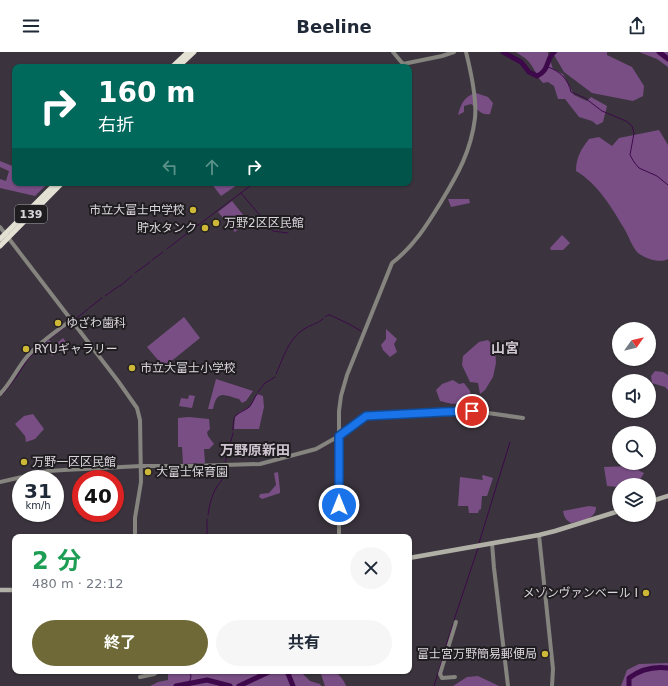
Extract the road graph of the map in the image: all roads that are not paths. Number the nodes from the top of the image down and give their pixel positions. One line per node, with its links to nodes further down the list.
1 (188, 52): 6 (highway)
2 (194, 52): 7 (highway)
3 (393, 52): 4 (street)
4 (454, 52)
5 (466, 52): 17 (street)
6 (175, 64)
7 (181, 64)
8 (53, 186): 11 (highway, 139)
9 (59, 186): 11 (highway, 139)
10 (0, 227): 11 (street)
11 (7, 236): 12 (highway, 139); 13 (highway, 139); 14 (street)
12 (0, 239)
13 (0, 246)
14 (71, 320): 15 (street); 18 (street)
15 (0, 394)
16 (523, 418): 17 (street)
17 (339, 436): 18 (street); 24 (street)
18 (141, 466): 19 (street); 23 (street)
19 (0, 482)
20 (668, 496): 21 (main road)
21 (656, 500)
22 (612, 513): 25 (main road)
23 (135, 534)
24 (339, 534)
25 (539, 535): 26 (main road); 35 (street)
26 (492, 543): 27 (main road); 34 (street)
27 (412, 557)
28 (0, 590): 29 (main road)
29 (12, 590)
30 (456, 622): 33 (street)
31 (154, 674): 32 (street)
32 (140, 677)
33 (455, 677)
34 (508, 686)
35 (552, 686)

